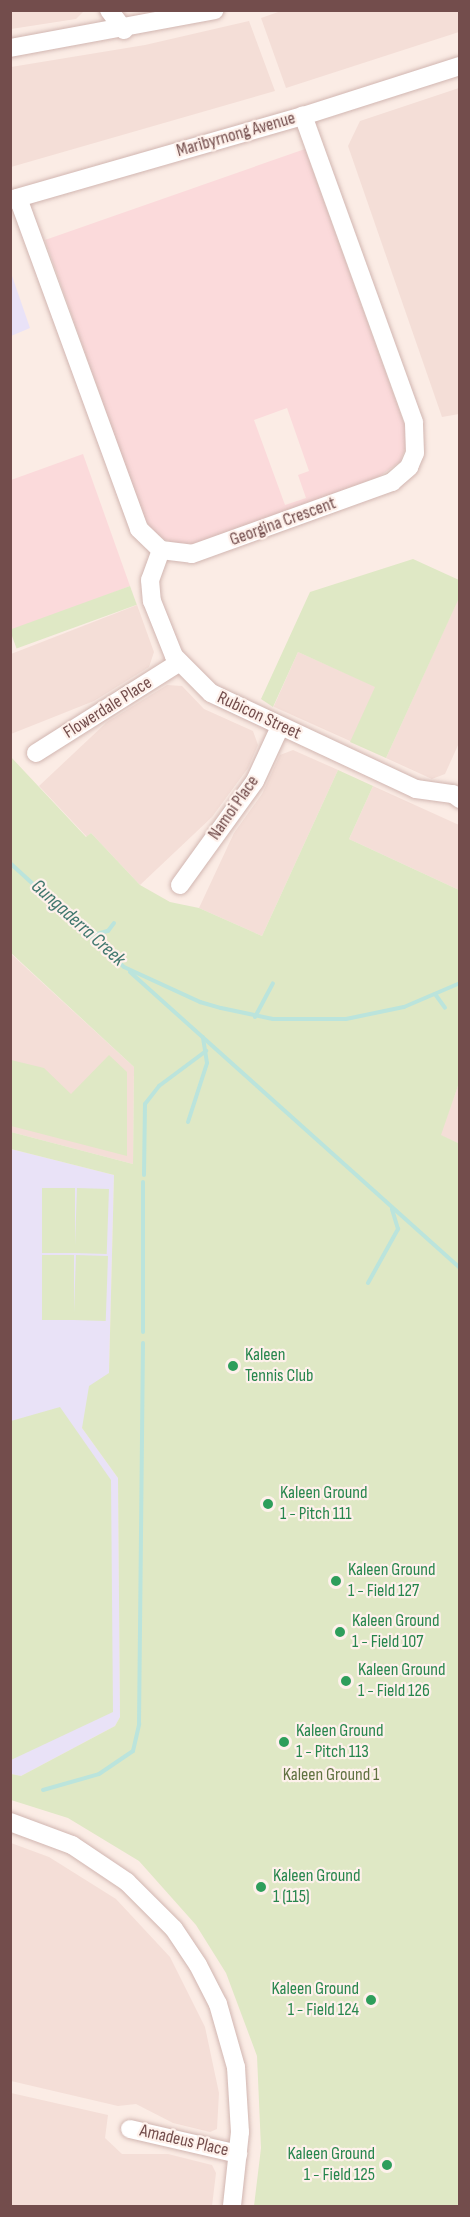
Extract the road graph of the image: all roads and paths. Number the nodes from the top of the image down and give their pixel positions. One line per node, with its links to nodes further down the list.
1 (109, 10): 3 (street)
2 (215, 10): 3 (street)
3 (124, 30): 4 (street)
4 (10, 48)
5 (459, 66): 6 (street, Maribyrnong Avenue)
6 (303, 116): 7 (street, Maribyrnong Avenue); 8 (street, Georgina Crescent)
7 (14, 199): 8 (street)
8 (161, 550): 9 (street, Rubicon Street)
9 (180, 662): 10 (street, Rubicon Street); 11 (street, Flowerdale Place)
10 (280, 727): 12 (street, Rubicon Street); 13 (street, Namoi Place)
11 (36, 753)
12 (457, 791)
13 (180, 885)
14 (10, 1822): 16 (street)
15 (130, 2129): 16 (street, Amadeus Place)
16 (238, 2154): 17 (street)
17 (232, 2206)

